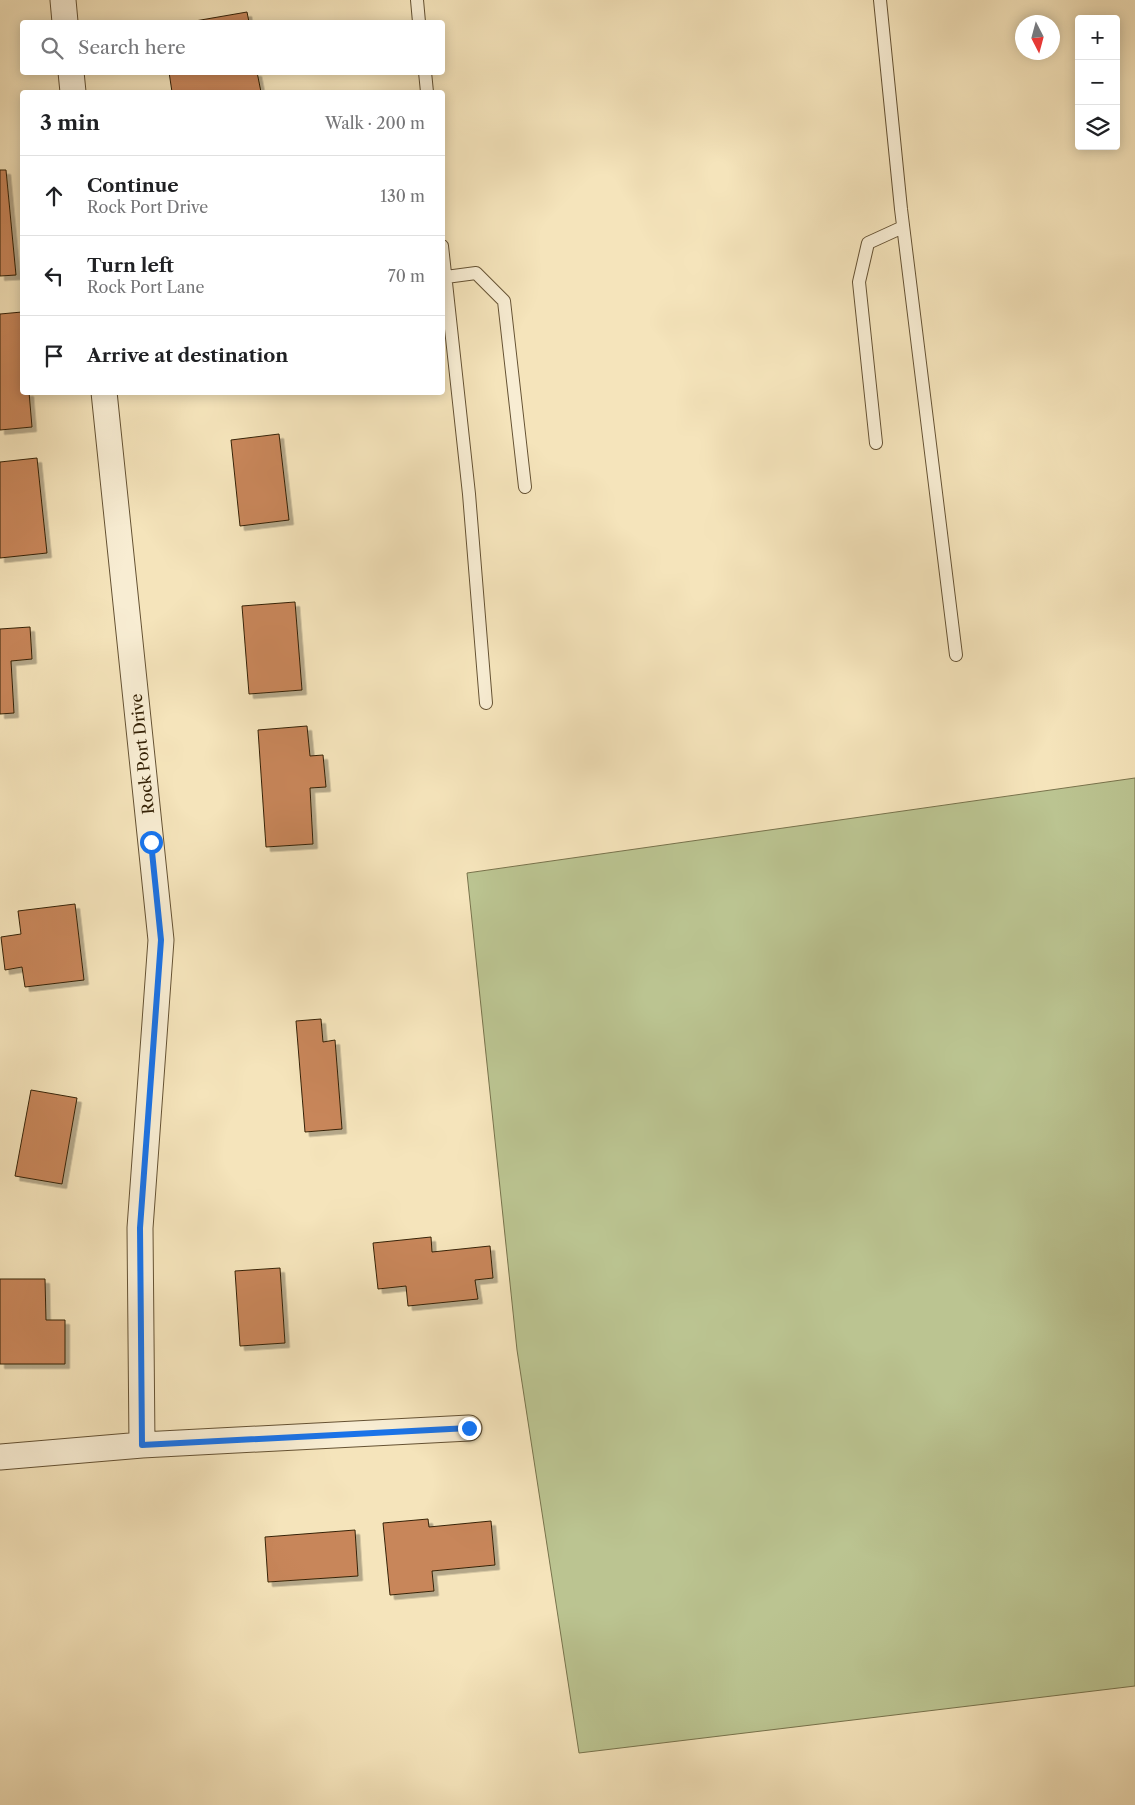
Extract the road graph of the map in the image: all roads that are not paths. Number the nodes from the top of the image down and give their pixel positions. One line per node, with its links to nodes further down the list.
1 (63, 0): 4 (street)
2 (417, 0): 5 (lane)
3 (880, 0): 10 (lane)
4 (65, 20)
5 (419, 20)
6 (71, 75): 8 (street)
7 (424, 75): 9 (lane)
8 (73, 90)
9 (427, 90)
10 (903, 227): 14 (lane); 16 (lane)
11 (445, 268): 12 (lane)
12 (446, 276): 15 (lane); 17 (lane)
13 (104, 395): 19 (street, Rock Port Drive)
14 (876, 443)
15 (525, 487)
16 (956, 655)
17 (486, 703)
18 (469, 1428): 19 (street)
19 (142, 1445): 20 (street)
20 (0, 1458)

